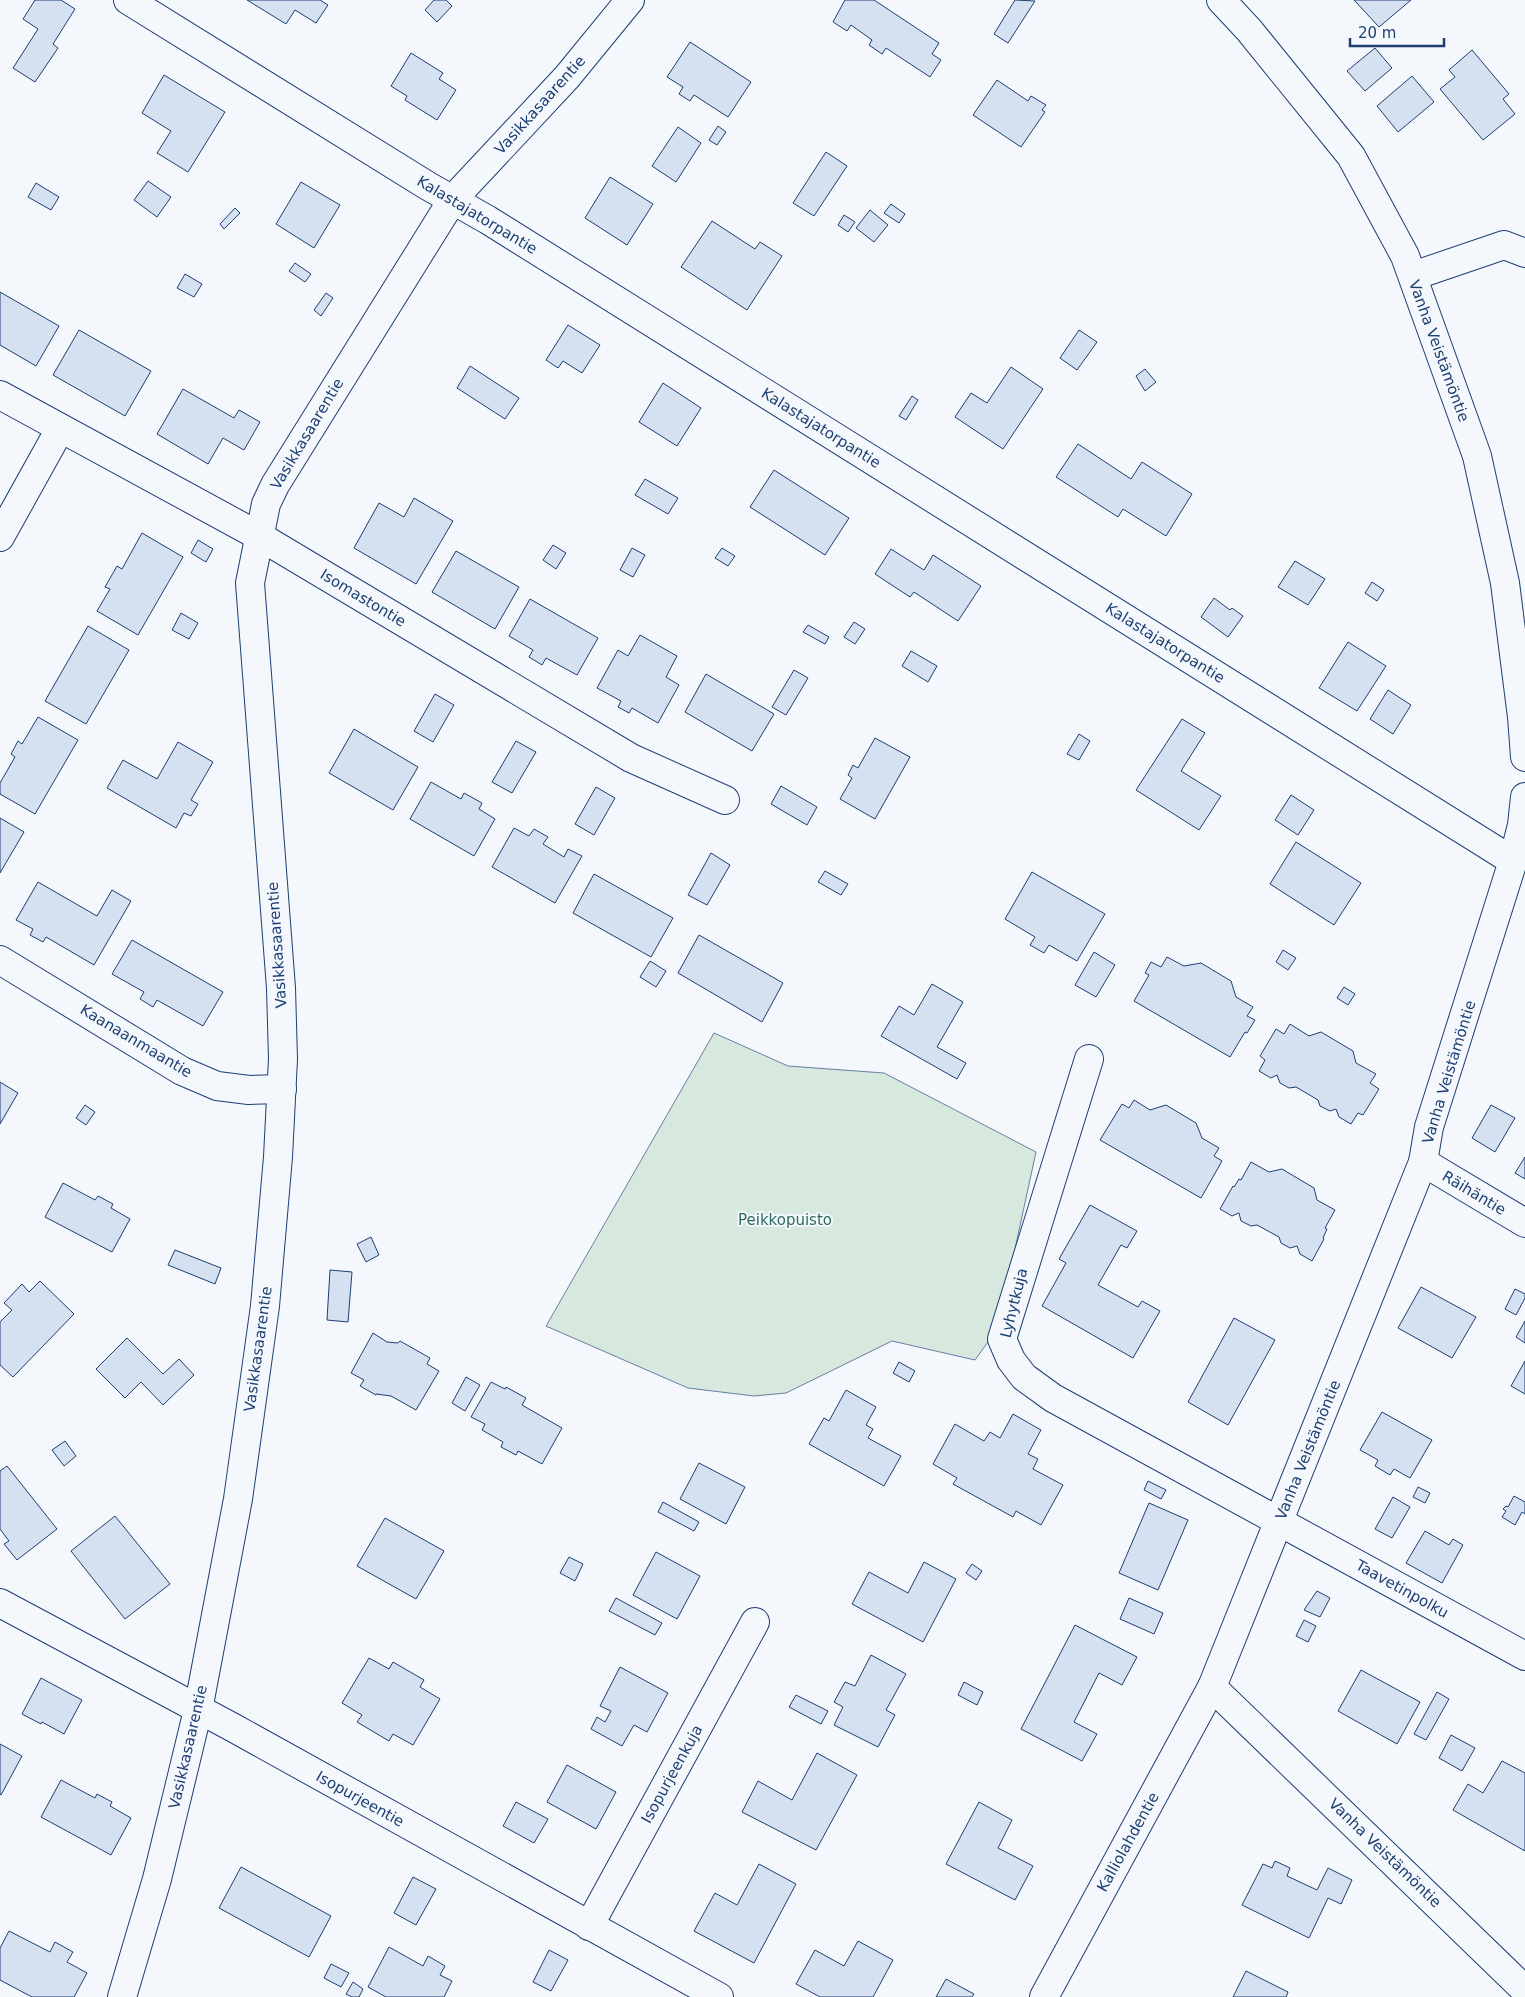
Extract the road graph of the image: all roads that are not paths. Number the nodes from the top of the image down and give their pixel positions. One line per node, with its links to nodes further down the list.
1 (128, 0): 4 (street, Kalastajatorpantie)
2 (630, 0): 4 (street, Vasikkasaarentie)
3 (1221, 0): 6 (street, Vanha Veistämöntie)
4 (453, 199): 9 (street, Vasikkasaarentie); 14 (street, Kalastajatorpantie)
5 (1525, 253): 6 (street)
6 (1412, 276): 11 (street, Vanha Veistämöntie)
7 (0, 395): 8 (street, Isomastontie)
8 (60, 429): 9 (street, Isomastontie); 10 (street)
9 (258, 536): 13 (street, Isomastontie); 17 (street, Vasikkasaarentie)
10 (0, 537)
11 (1525, 757)
12 (1525, 797): 14 (street, Vanha Veistämöntie)
13 (725, 800)
14 (1512, 861): 18 (street, Vanha Veistämöntie)
15 (0, 960): 17 (street, Kaanaanmaantie)
16 (1088, 1059): 20 (street, Lyhytkuja)
17 (282, 1089): 25 (street, Vasikkasaarentie)
18 (1424, 1162): 19 (street, Räihäntie); 20 (street, Vanha Veistämöntie)
19 (1525, 1224)
20 (1279, 1521): 23 (street, Taavetinpolku); 24 (street, Vanha Veistämöntie)
21 (0, 1603): 25 (street, Isopurjeentie)
22 (755, 1622): 26 (street, Isopurjeenkuja)
23 (1525, 1656)
24 (1212, 1687): 27 (street, Vanha Veistämöntie); 30 (street, Kalliolahdentie)
25 (198, 1710): 26 (street, Isopurjeentie); 28 (street, Vasikkasaarentie)
26 (589, 1926): 29 (street, Isopurjeentie)
27 (1525, 1990)
28 (122, 1997)
29 (719, 1997)
30 (1044, 1997)

